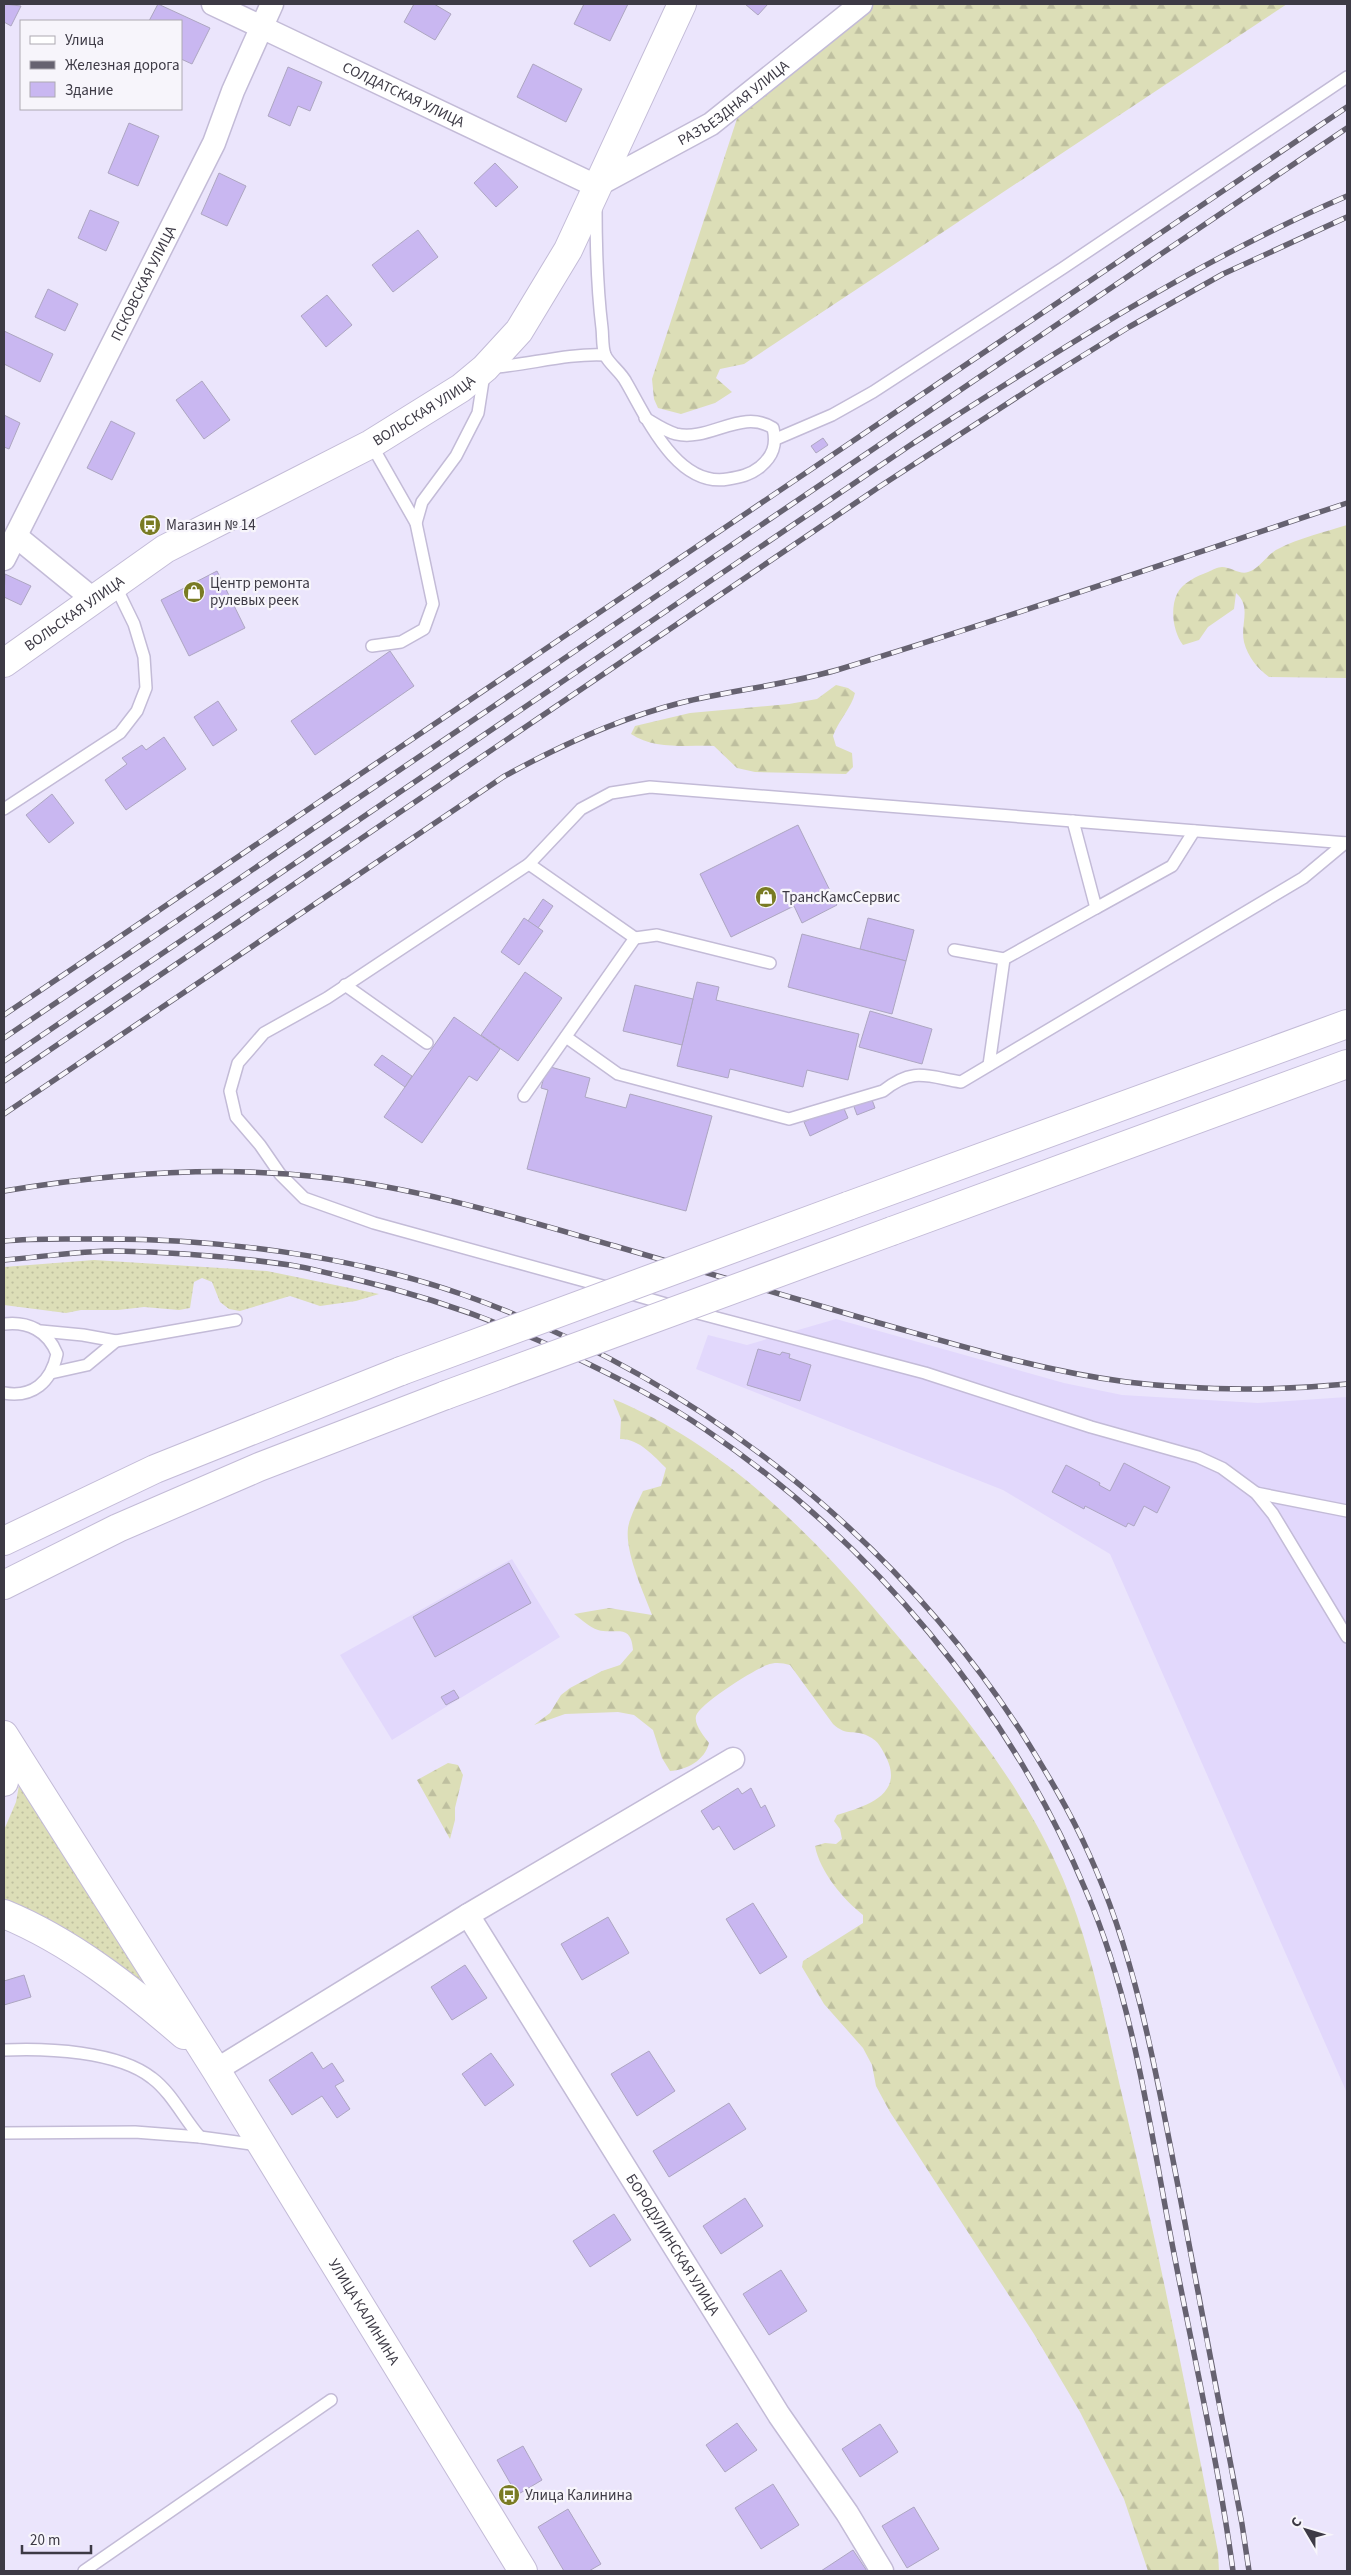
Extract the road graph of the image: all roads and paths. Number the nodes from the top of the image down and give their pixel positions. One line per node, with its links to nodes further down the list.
1 (212, 4): 5 (street, СОЛДАТСКАЯ УЛИЦА)
2 (272, 4): 5 (street, ПСКОВСКАЯ УЛИЦА)
3 (682, 4): 7 (main road, ВОЛЬСКАЯ УЛИЦА)
4 (861, 4): 7 (street, РАЗЪЕЗДНАЯ УЛИЦА)
5 (261, 27): 7 (street, СОЛДАТСКАЯ УЛИЦА); 14 (street, ПСКОВСКАЯ УЛИЦА)
6 (1347, 76): 11 (lane)
7 (596, 186): 8 (lane); 9 (main road, ВОЛЬСКАЯ УЛИЦА)
8 (605, 355): 9 (lane); 10 (lane)
9 (485, 368): 12 (main road, ВОЛЬСКАЯ УЛИЦА); 13 (lane)
10 (645, 418): 11 (lane); 11 (lane)
11 (776, 439)
12 (371, 444): 13 (lane); 16 (main road, ВОЛЬСКАЯ УЛИЦА)
13 (416, 524): 18 (lane)
14 (17, 537): 15 (street, ПСКОВСКАЯ УЛИЦА); 17 (street)
15 (4, 559)
16 (114, 583): 17 (main road, ВОЛЬСКАЯ УЛИЦА); 20 (lane)
17 (93, 599): 19 (main road, ВОЛЬСКАЯ УЛИЦА)
18 (372, 646)
19 (4, 663)
20 (4, 808)
21 (1073, 821): 22 (lane); 24 (lane); 25 (lane)
22 (1194, 831): 23 (lane); 25 (lane)
23 (1346, 843): 35 (lane)
24 (529, 864): 26 (lane); 30 (lane)
25 (1096, 908): 28 (lane)
26 (635, 938): 29 (lane); 32 (lane)
27 (954, 950): 28 (lane)
28 (1004, 959): 35 (lane)
29 (770, 963)
30 (346, 985): 33 (lane); 43 (lane)
31 (1347, 1024): 45 (main road, bridge)
32 (566, 1037): 35 (lane); 36 (lane)
33 (427, 1043)
34 (1347, 1064): 46 (main road, bridge)
35 (989, 1065)
36 (524, 1096)
37 (236, 1320): 40 (lane)
38 (4, 1324): 39 (lane)
39 (41, 1331): 40 (lane); 41 (lane)
40 (116, 1342): 41 (lane)
41 (51, 1373): 42 (lane)
42 (4, 1393)
43 (1256, 1493): 44 (lane); 47 (lane)
44 (1347, 1511)
45 (5, 1541)
46 (14, 1579)
47 (1347, 1637)
48 (7, 1740): 50 (main road); 54 (main road, УЛИЦА КАЛИНИНА)
49 (733, 1759): 52 (street)
50 (4, 1782)
51 (4, 1914): 54 (main road)
52 (468, 1914): 54 (street); 61 (street, БОРОДУЛИНСКАЯ УЛИЦА)
53 (4, 2050): 56 (lane)
54 (210, 2061): 57 (main road, УЛИЦА КАЛИНИНА)
55 (4, 2134): 56 (lane)
56 (200, 2137): 57 (lane)
57 (262, 2146): 60 (main road, УЛИЦА КАЛИНИНА)
58 (331, 2400): 59 (lane)
59 (84, 2571)
60 (523, 2571)
61 (882, 2571)

